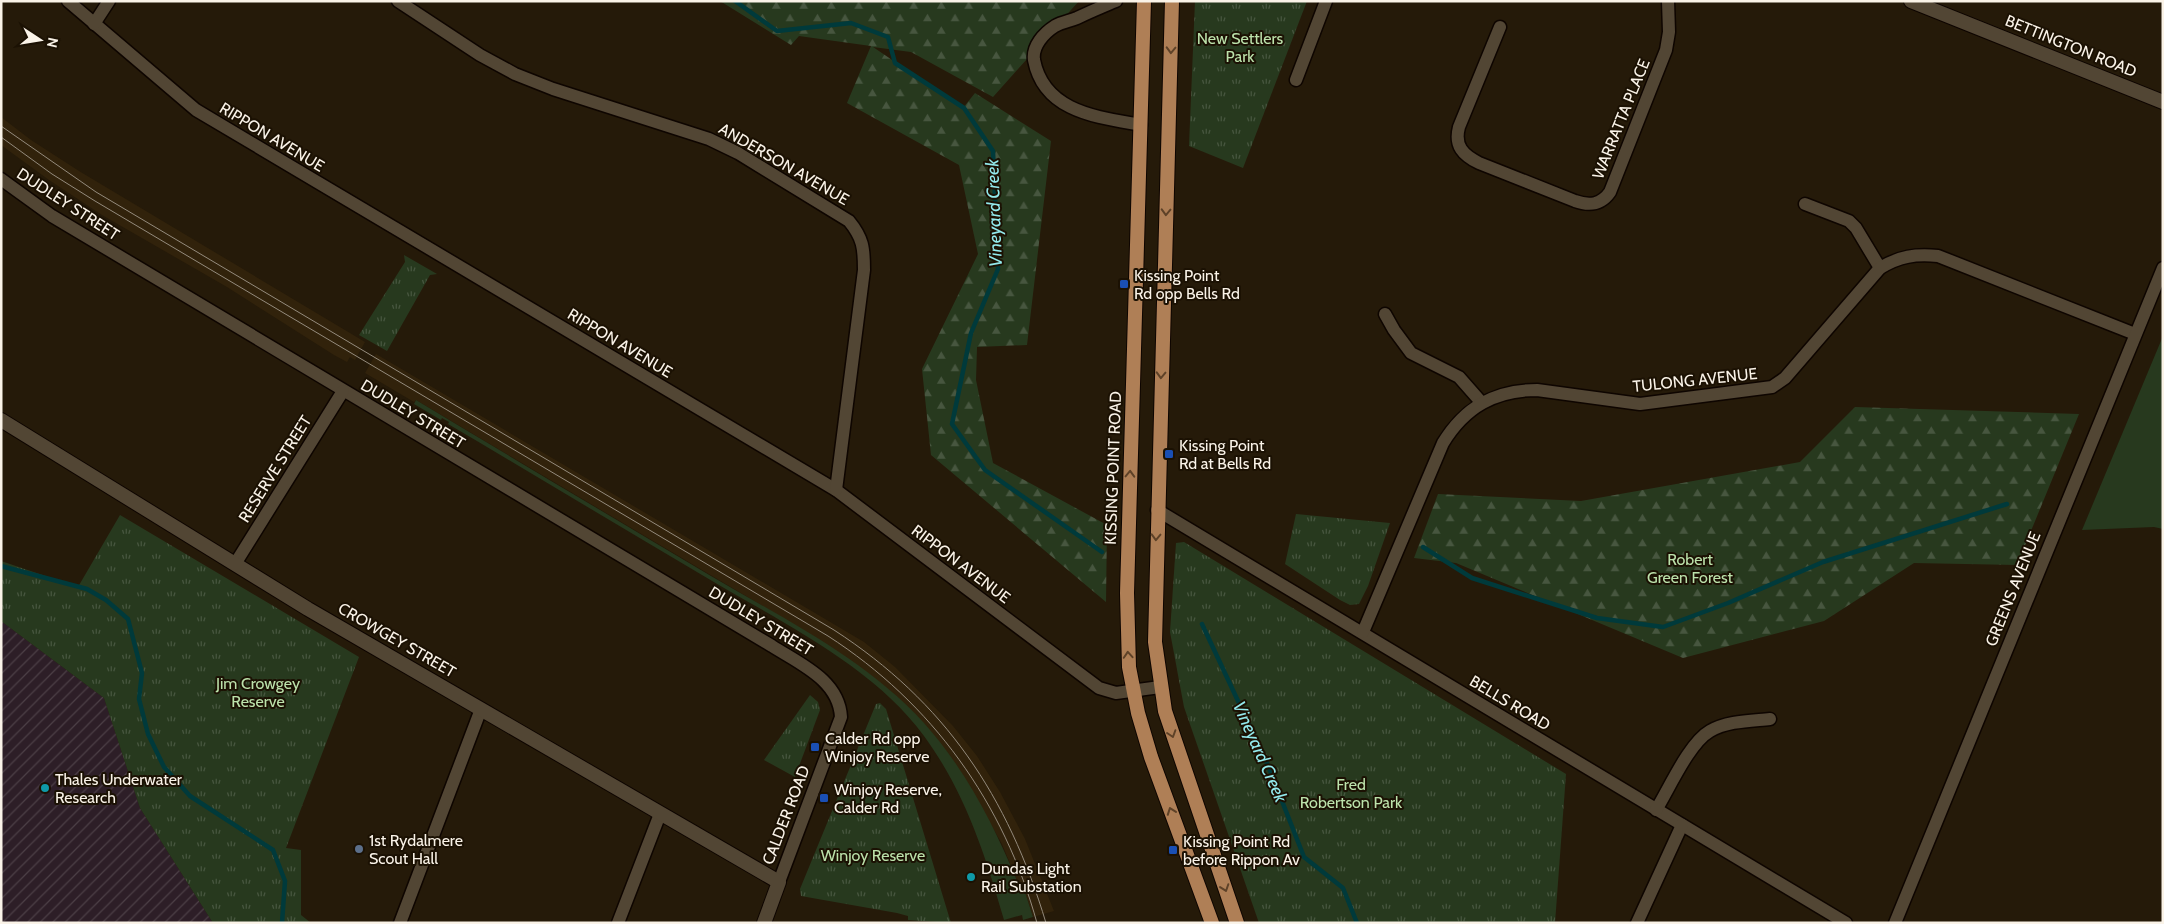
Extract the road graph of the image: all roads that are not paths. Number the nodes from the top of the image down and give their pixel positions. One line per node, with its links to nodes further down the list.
1 (68, 1): 10 (street, RIPPON AVENUE)
2 (109, 1): 10 (street)
3 (398, 1): 24 (street, ANDERSON AVENUE)
4 (1116, 1): 14 (street)
5 (1144, 1): 14 (main road, KISSING POINT ROAD)
6 (1172, 1): 25 (main road, one-way to 25)
7 (1326, 1): 12 (street)
8 (1668, 1): 11 (street, WARRATTA PLACE)
9 (1911, 1): 13 (street, BETTINGTON ROAD)
10 (94, 24): 24 (street, RIPPON AVENUE)
11 (1500, 27)
12 (1296, 80)
13 (2163, 102)
14 (1141, 125): 30 (main road, KISSING POINT ROAD, one-way to 14)
15 (1, 179): 21 (street, DUDLEY STREET)
16 (1805, 204): 17 (street)
17 (1880, 268): 20 (street, TULONG AVENUE); 22 (street, TULONG AVENUE)
18 (2163, 268): 20 (street, GREENS AVENUE)
19 (1385, 314): 22 (street)
20 (2135, 334): 44 (street, GREENS AVENUE)
21 (343, 391): 26 (street, RESERVE STREET); 28 (street, DUDLEY STREET)
22 (1481, 402): 27 (street, TULONG AVENUE)
23 (1, 420): 26 (street, CROWGEY STREET)
24 (836, 490): 30 (street, RIPPON AVENUE)
25 (1157, 510): 27 (street, BELLS ROAD); 29 (main road, one-way to 29)
26 (236, 564): 31 (street, CROWGEY STREET)
27 (1363, 632): 33 (street, BELLS ROAD)
28 (811, 671): 36 (street, CALDER ROAD)
29 (1160, 687): 30 (street, RIPPON AVENUE); 41 (main road, one-way to 41)
30 (1132, 691): 40 (main road, KISSING POINT ROAD, one-way to 30)
31 (481, 709): 34 (street, CROWGEY STREET); 37 (street)
32 (1770, 720): 33 (street)
33 (1656, 810): 35 (street, BELLS ROAD)
34 (660, 814): 36 (street, CROWGEY STREET); 38 (street)
35 (1682, 825): 42 (street); 43 (street, BELLS ROAD)
36 (779, 882): 39 (street, CALDER ROAD)
37 (400, 923)
38 (618, 923)
39 (764, 923)
40 (1212, 923)
41 (1237, 923)
42 (1637, 923)
43 (1846, 923)
44 (1895, 923)

